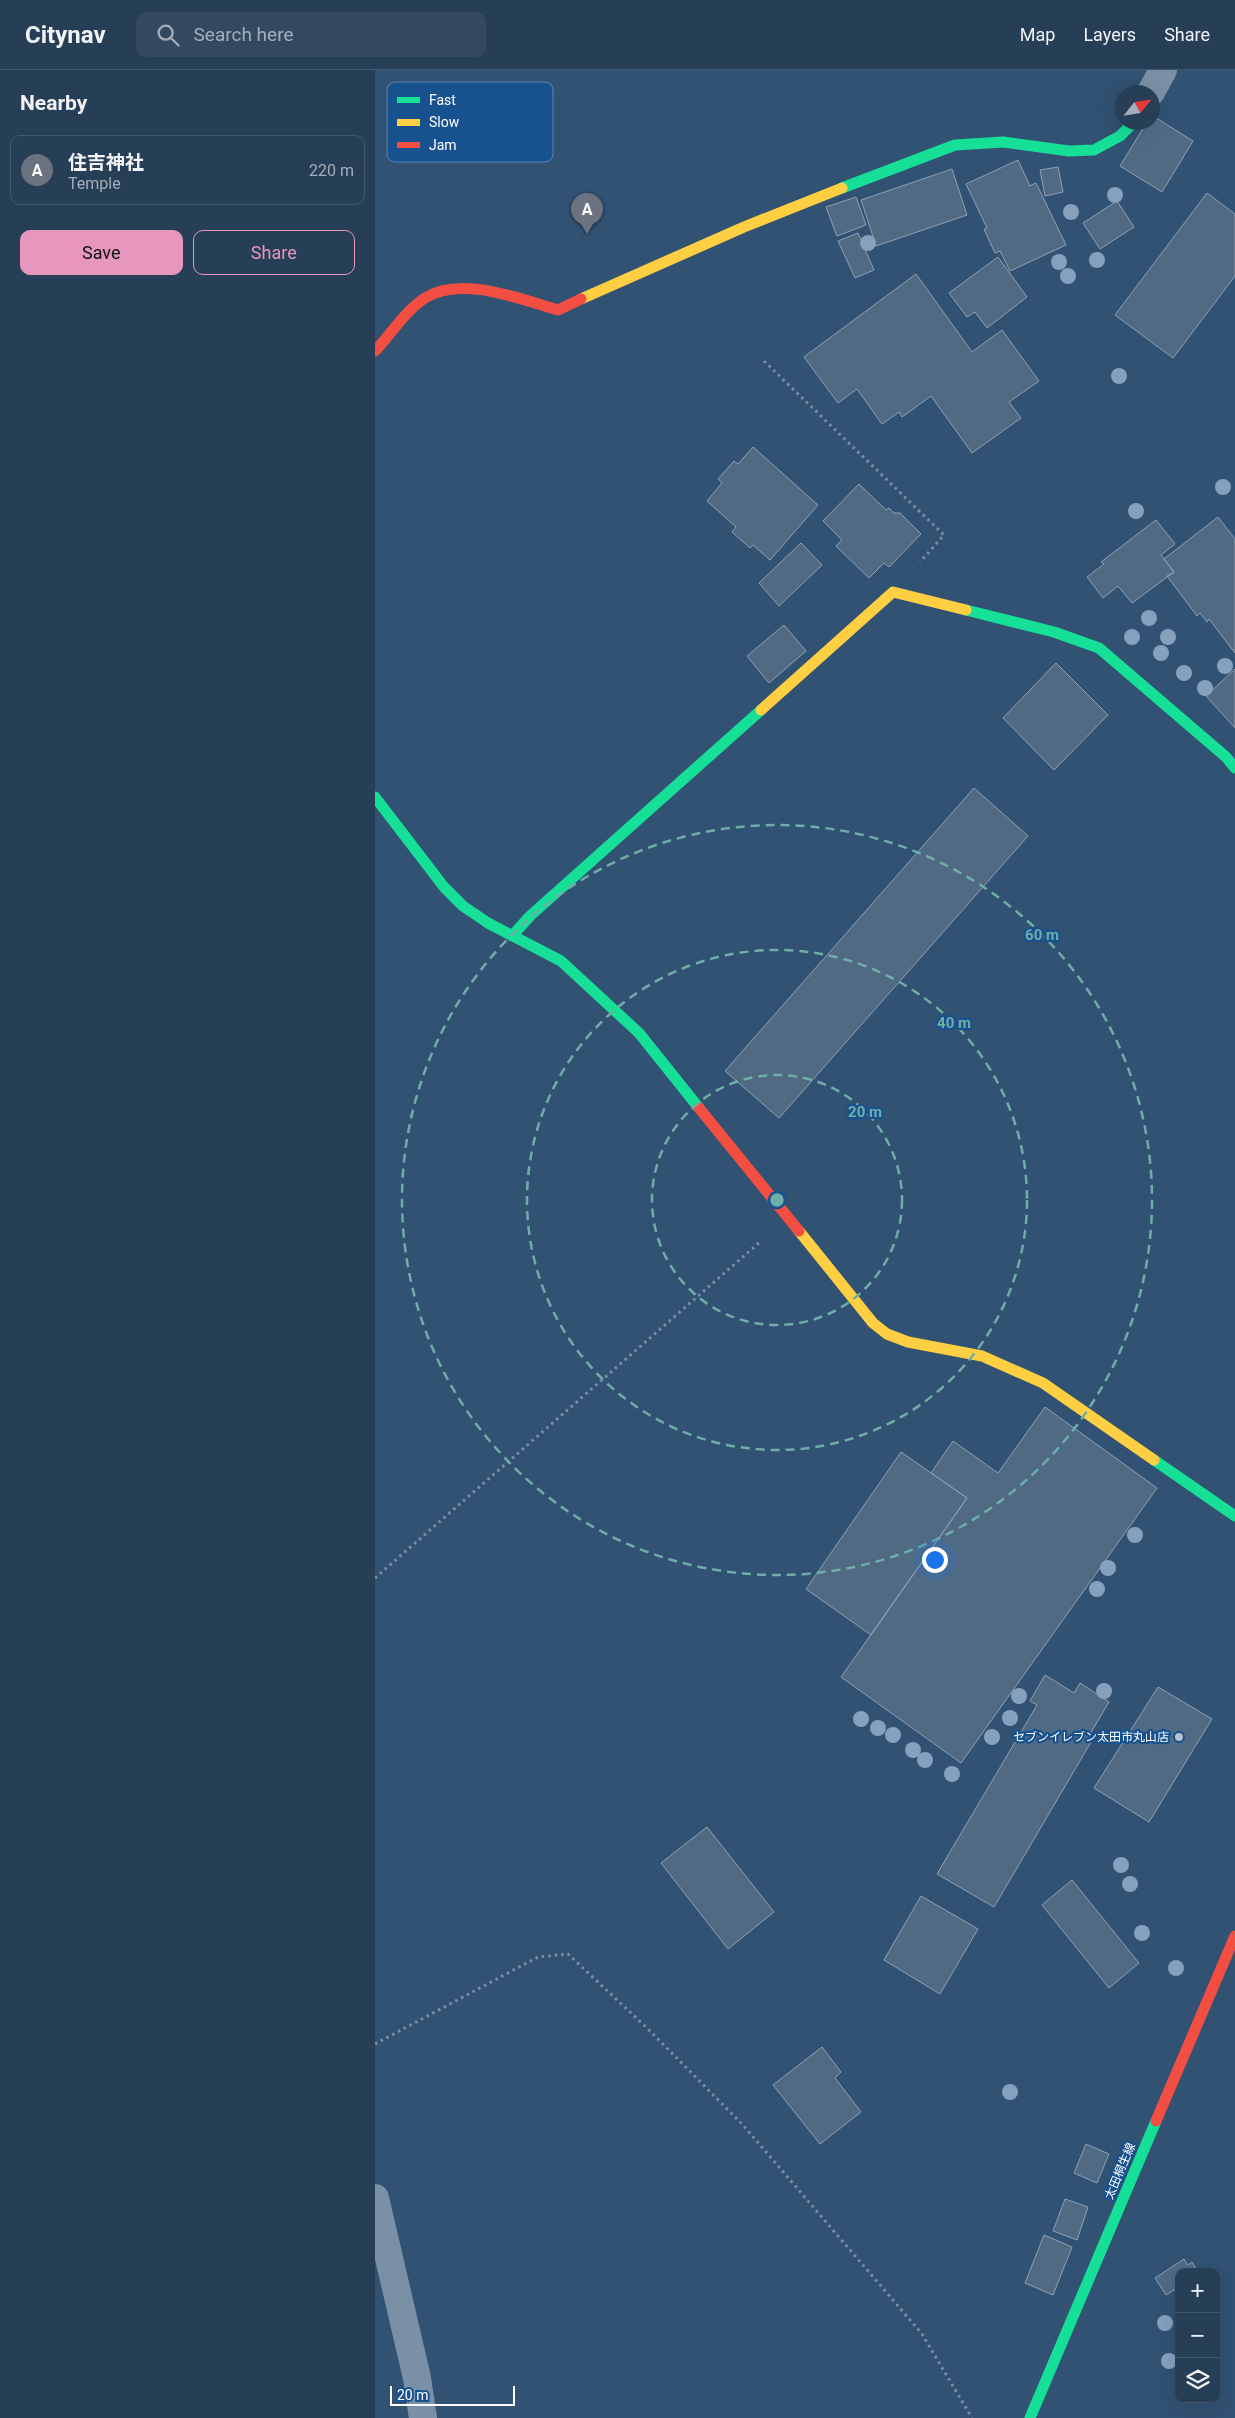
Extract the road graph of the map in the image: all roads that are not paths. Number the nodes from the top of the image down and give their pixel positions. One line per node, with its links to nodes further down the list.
1 (1163, 70): 2 (street)
2 (1155, 85)
3 (1127, 130): 4 (street)
4 (375, 351)
5 (1235, 768): 7 (street)
6 (375, 797): 7 (street)
7 (512, 936): 8 (street)
8 (1235, 1516)
9 (1235, 1936): 12 (street, 太田桐生線)
10 (375, 2198): 11 (street)
11 (423, 2418)
12 (1030, 2418)

